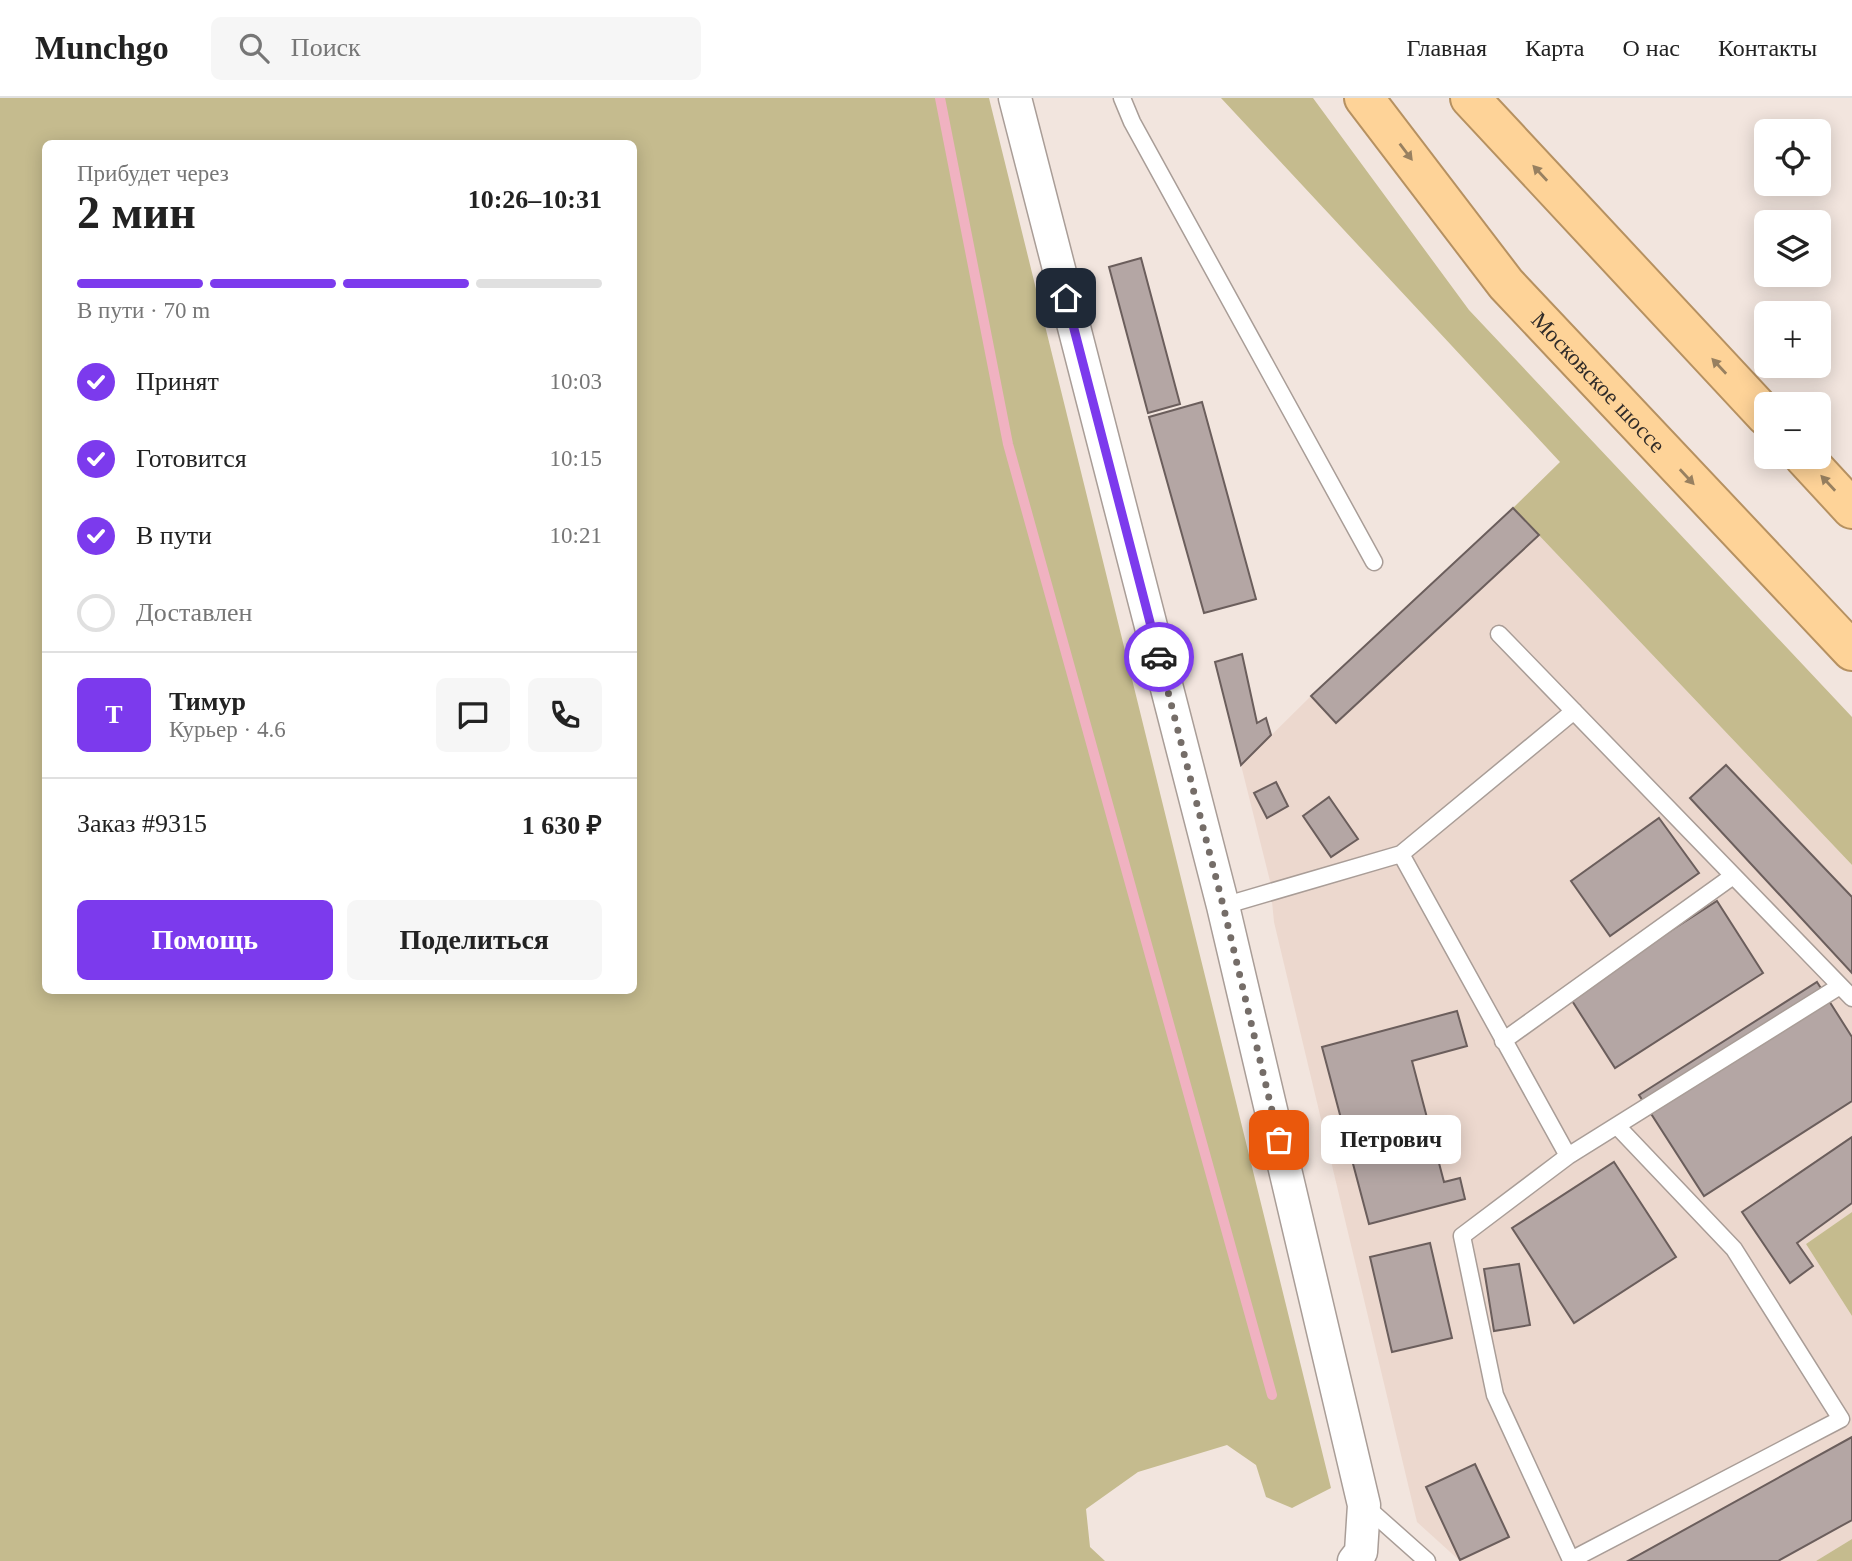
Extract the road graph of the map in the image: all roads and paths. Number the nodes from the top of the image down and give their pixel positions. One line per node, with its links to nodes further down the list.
1 (1015, 98): 14 (street)
2 (1122, 98): 8 (lane)
3 (1364, 98): 10 (highway, Московское шоссе, one-way to 10)
4 (1470, 98): 5 (highway, one-way to 4)
5 (1754, 403)
6 (1815, 469): 7 (highway, one-way to 6)
7 (1852, 509)
8 (1374, 562)
9 (1499, 634): 11 (lane)
10 (1852, 651)
11 (1574, 711): 12 (lane); 13 (lane)
12 (1401, 854): 14 (lane); 17 (lane)
13 (1733, 876): 15 (lane); 17 (lane)
14 (1223, 905): 20 (street)
15 (1840, 986): 16 (lane); 18 (lane)
16 (1852, 998)
17 (1503, 1041): 19 (lane)
18 (1617, 1126): 19 (lane); 19 (lane)
19 (1568, 1156)
20 (1364, 1505): 21 (street); 22 (lane)
21 (1354, 1561)
22 (1427, 1561)

